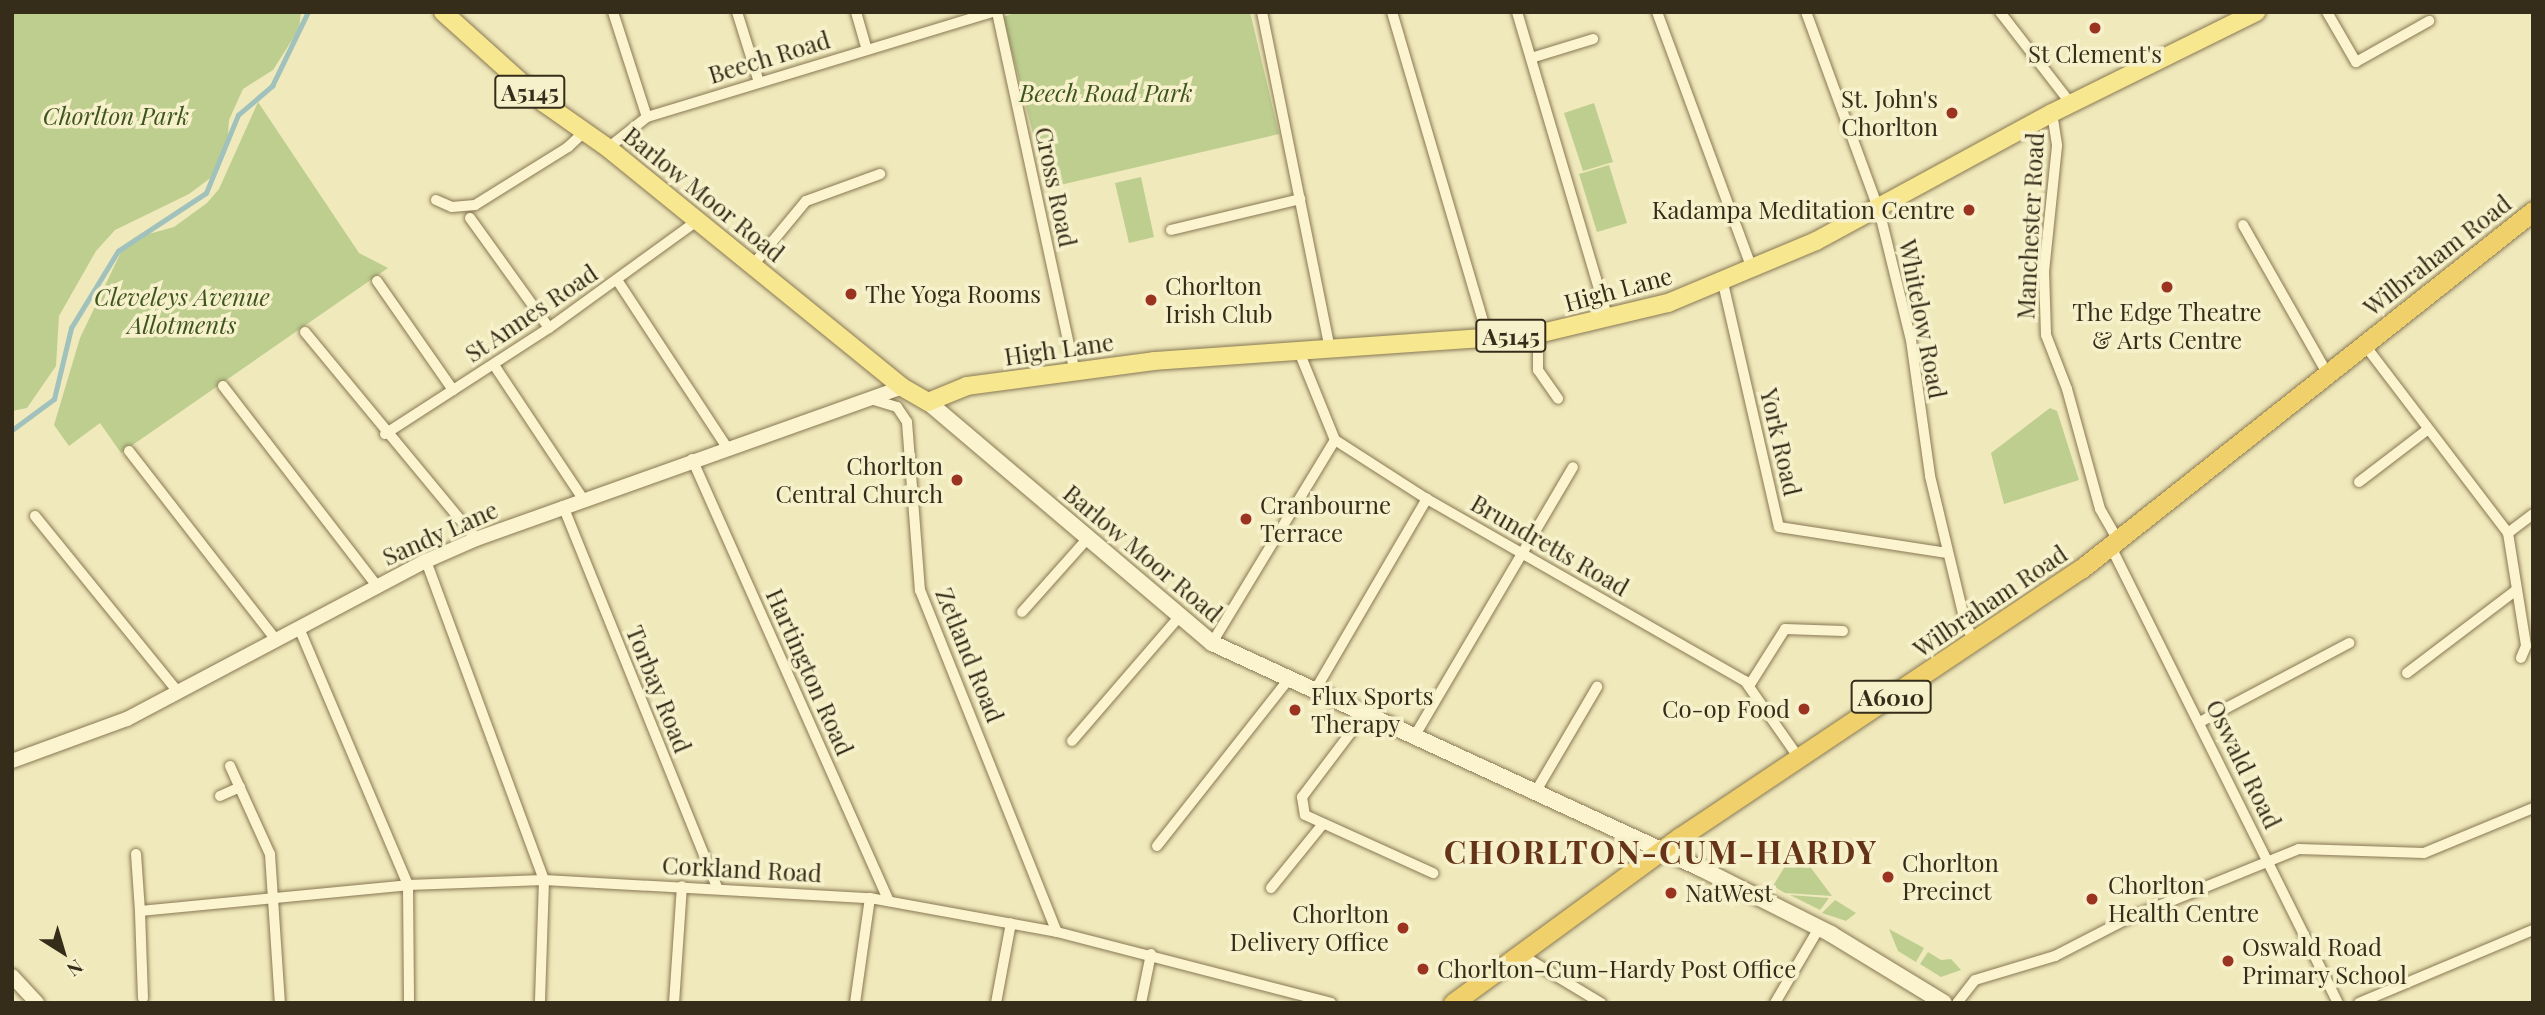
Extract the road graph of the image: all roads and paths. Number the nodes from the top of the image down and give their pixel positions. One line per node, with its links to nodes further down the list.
1 (443, 12): 22 (main road, Barlow Moor Road / A5145)
2 (613, 12): 21 (street)
3 (737, 12): 18 (street)
4 (856, 12): 16 (street)
5 (995, 12): 16 (street, Beech Road); 47 (street, Cross Road)
6 (1262, 12): 25 (street)
7 (1392, 12): 42 (street)
8 (1517, 12): 17 (street)
9 (1657, 12): 34 (street)
10 (1805, 12): 27 (street, Whitelow Road)
11 (2000, 12): 19 (street)
12 (2256, 12): 19 (main road, A5145)
13 (2327, 12): 14 (street)
14 (2429, 21)
15 (1593, 39): 17 (street)
16 (866, 48): 18 (street, Beech Road)
17 (1531, 58): 38 (street)
18 (760, 82): 21 (street, Beech Road)
19 (2071, 104): 20 (main road, High Lane / A5145)
20 (2052, 113): 27 (main road, High Lane / A5145); 71 (street, Manchester Road)
21 (647, 117): 23 (street, Beech Road)
22 (585, 131): 23 (main road, Barlow Moor Road / A5145); 26 (street)
23 (607, 148): 30 (main road, Barlow Moor Road / A5145)
24 (880, 174): 33 (street)
25 (1300, 199): 32 (street); 44 (street)
26 (436, 200)
27 (1879, 210): 34 (main road, High Lane / A5145); 73 (street, Whitelow Road)
28 (2533, 211): 43 (highway, Wilbraham Road / A6010)
29 (470, 218): 39 (street)
30 (697, 221): 33 (main road, Barlow Moor Road / A5145); 35 (street, St Annes Road)
31 (2243, 225): 48 (street)
32 (1171, 230)
33 (753, 265): 50 (main road, Barlow Moor Road / A5145)
34 (1753, 271): 37 (main road, High Lane / A5145)
35 (617, 280): 39 (street, St Annes Road); 58 (street)
36 (377, 281): 51 (street)
37 (1723, 283): 38 (main road, High Lane / A5145); 73 (street, York Road)
38 (1608, 320): 41 (main road, High Lane / A5145)
39 (549, 328): 46 (street, St Annes Road)
40 (305, 332): 56 (street)
41 (1538, 334): 42 (main road, High Lane / A5145); 52 (street)
42 (1488, 338): 44 (main road, High Lane / A5145)
43 (2364, 344): 48 (highway, Wilbraham Road / A6010); 55 (street)
44 (1330, 350): 45 (main road, High Lane / A5145)
45 (1300, 354): 47 (main road, High Lane / A5145); 57 (street)
46 (494, 365): 51 (street, St Annes Road); 63 (street)
47 (1075, 372): 54 (main road, High Lane / A5145)
48 (2327, 373): 71 (highway, Wilbraham Road / A6010)
49 (223, 386): 75 (street)
50 (902, 387): 53 (street, Sandy Lane); 54 (main road, Barlow Moor Road / A5145)
51 (453, 390): 56 (street, St Annes Road)
52 (1558, 399)
53 (874, 400): 58 (street, Sandy Lane); 121 (street, Zetland Road)
54 (928, 402): 70 (main road, Barlow Moor Road)
55 (2427, 430): 62 (street); 68 (street)
56 (385, 433): 69 (street)
57 (1335, 440): 64 (street, Brundretts Road); 83 (street)
58 (726, 446): 60 (street, Sandy Lane)
59 (129, 451): 81 (street)
60 (692, 459): 63 (street, Sandy Lane); 116 (street, Hartington Road)
61 (1573, 467): 72 (street)
62 (2359, 482)
63 (583, 499): 65 (street, Sandy Lane)
64 (1427, 499): 72 (street, Brundretts Road); 90 (street)
65 (563, 506): 69 (street, Sandy Lane); 112 (street, Torbay Road)
66 (2533, 514): 68 (street)
67 (35, 516): 91 (street)
68 (2508, 533): 76 (street)
69 (475, 539): 74 (street, Sandy Lane)
70 (1087, 539): 77 (street); 78 (main road, Barlow Moor Road)
71 (2113, 542): 82 (highway, Wilbraham Road / A6010); 93 (street, Oswald Road)
72 (1521, 553): 88 (street, Brundretts Road); 94 (street)
73 (1947, 553): 82 (street, Whitelow Road)
74 (426, 561): 75 (street, Sandy Lane); 109 (street)
75 (377, 586): 79 (street, Sandy Lane)
76 (2515, 591): 85 (street); 86 (street)
77 (1022, 612)
78 (1178, 618): 83 (main road, Barlow Moor Road); 95 (street)
79 (299, 628): 81 (street, Sandy Lane); 110 (street)
80 (1843, 632): 88 (street)
81 (276, 640): 91 (street, Sandy Lane)
82 (1975, 642): 96 (highway, Wilbraham Road / A6010)
83 (1212, 643): 87 (main road, Barlow Moor Road)
84 (2349, 643): 93 (street)
85 (2521, 658)
86 (2407, 674)
87 (1288, 680): 90 (main road, Barlow Moor Road); 104 (street)
88 (1749, 685): 96 (street, Brundretts Road)
89 (1597, 687): 100 (street)
90 (1314, 692): 92 (main road, Barlow Moor Road)
91 (180, 693): 97 (street, Sandy Lane)
92 (1364, 715): 94 (main road, Barlow Moor Road); 103 (street)
93 (2200, 722): 107 (street, Oswald Road)
94 (1415, 737): 100 (main road, Barlow Moor Road)
95 (1072, 741)
96 (1799, 758): 105 (highway, Wilbraham Road / A6010)
97 (12, 761)
98 (230, 766): 99 (street)
99 (240, 787): 101 (street); 114 (street)
100 (1536, 791): 105 (main road, Barlow Moor Road)
101 (220, 796)
102 (2533, 808): 107 (street)
103 (1322, 825): 108 (street); 113 (street)
104 (1157, 846)
105 (1661, 850): 119 (main road, Barlow Moor Road); 123 (highway, Wilbraham Road / A6010)
106 (136, 854): 117 (street)
107 (2268, 862): 139 (street); 140 (street, Oswald Road)
108 (1433, 873)
109 (544, 880): 110 (street, Corkland Road); 111 (street, Corkland Road); 129 (street)
110 (408, 885): 114 (street, Corkland Road); 128 (street)
111 (682, 886): 112 (street, Corkland Road); 130 (street)
112 (717, 888): 115 (street, Corkland Road)
113 (1271, 888)
114 (275, 895): 117 (street, Corkland Road); 127 (street)
115 (870, 898): 116 (street, Corkland Road); 131 (street)
116 (889, 901): 118 (street, Corkland Road)
117 (140, 911): 125 (street)
118 (1011, 923): 121 (street, Corkland Road); 132 (street)
119 (1819, 928): 137 (street); 138 (main road, Barlow Moor Road)
120 (2533, 930): 141 (street)
121 (1057, 932): 122 (street, Corkland Road)
122 (1151, 954): 133 (street); 134 (street, Corkland Road)
123 (1520, 954): 135 (highway, Wilbraham Road / A6010); 136 (street)
124 (12, 976): 126 (street)
125 (143, 998)
126 (37, 1003)
127 (280, 1003)
128 (409, 1003)
129 (540, 1003)
130 (674, 1003)
131 (855, 1003)
132 (996, 1003)
133 (1141, 1003)
134 (1331, 1003)
135 (1453, 1003)
136 (1601, 1003)
137 (1775, 1003)
138 (1944, 1003)
139 (1957, 1003)
140 (2338, 1003)
141 (2358, 1003)

